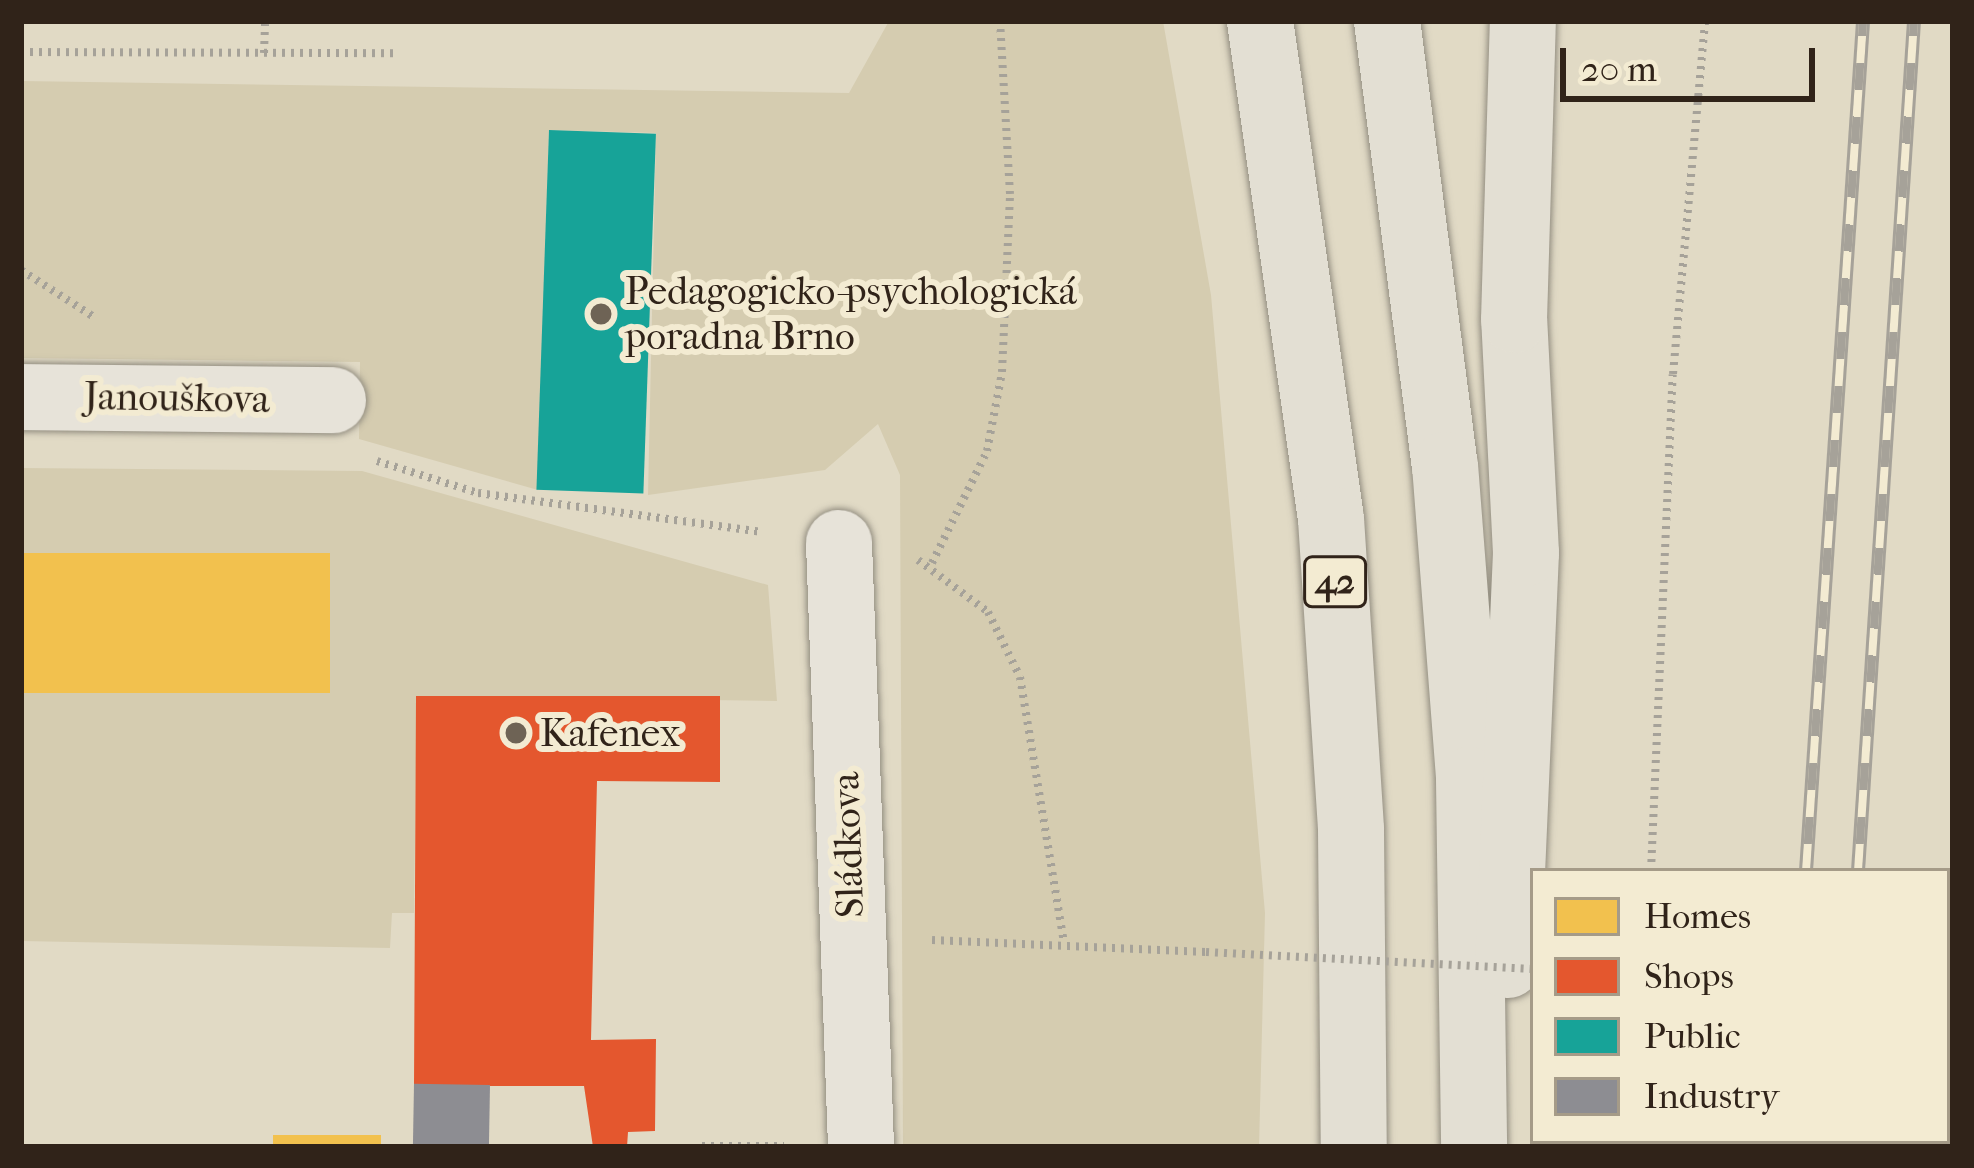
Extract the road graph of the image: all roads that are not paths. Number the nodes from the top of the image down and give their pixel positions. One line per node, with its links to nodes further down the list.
1 (1260, 21): 8 (highway, 42)
2 (1387, 21): 9 (highway)
3 (1523, 21): 9 (highway)
4 (21, 397): 5 (street, Janouškova)
5 (333, 400)
6 (839, 543): 7 (street, Sládkova)
7 (861, 1147)
8 (1354, 1147)
9 (1477, 1147)

